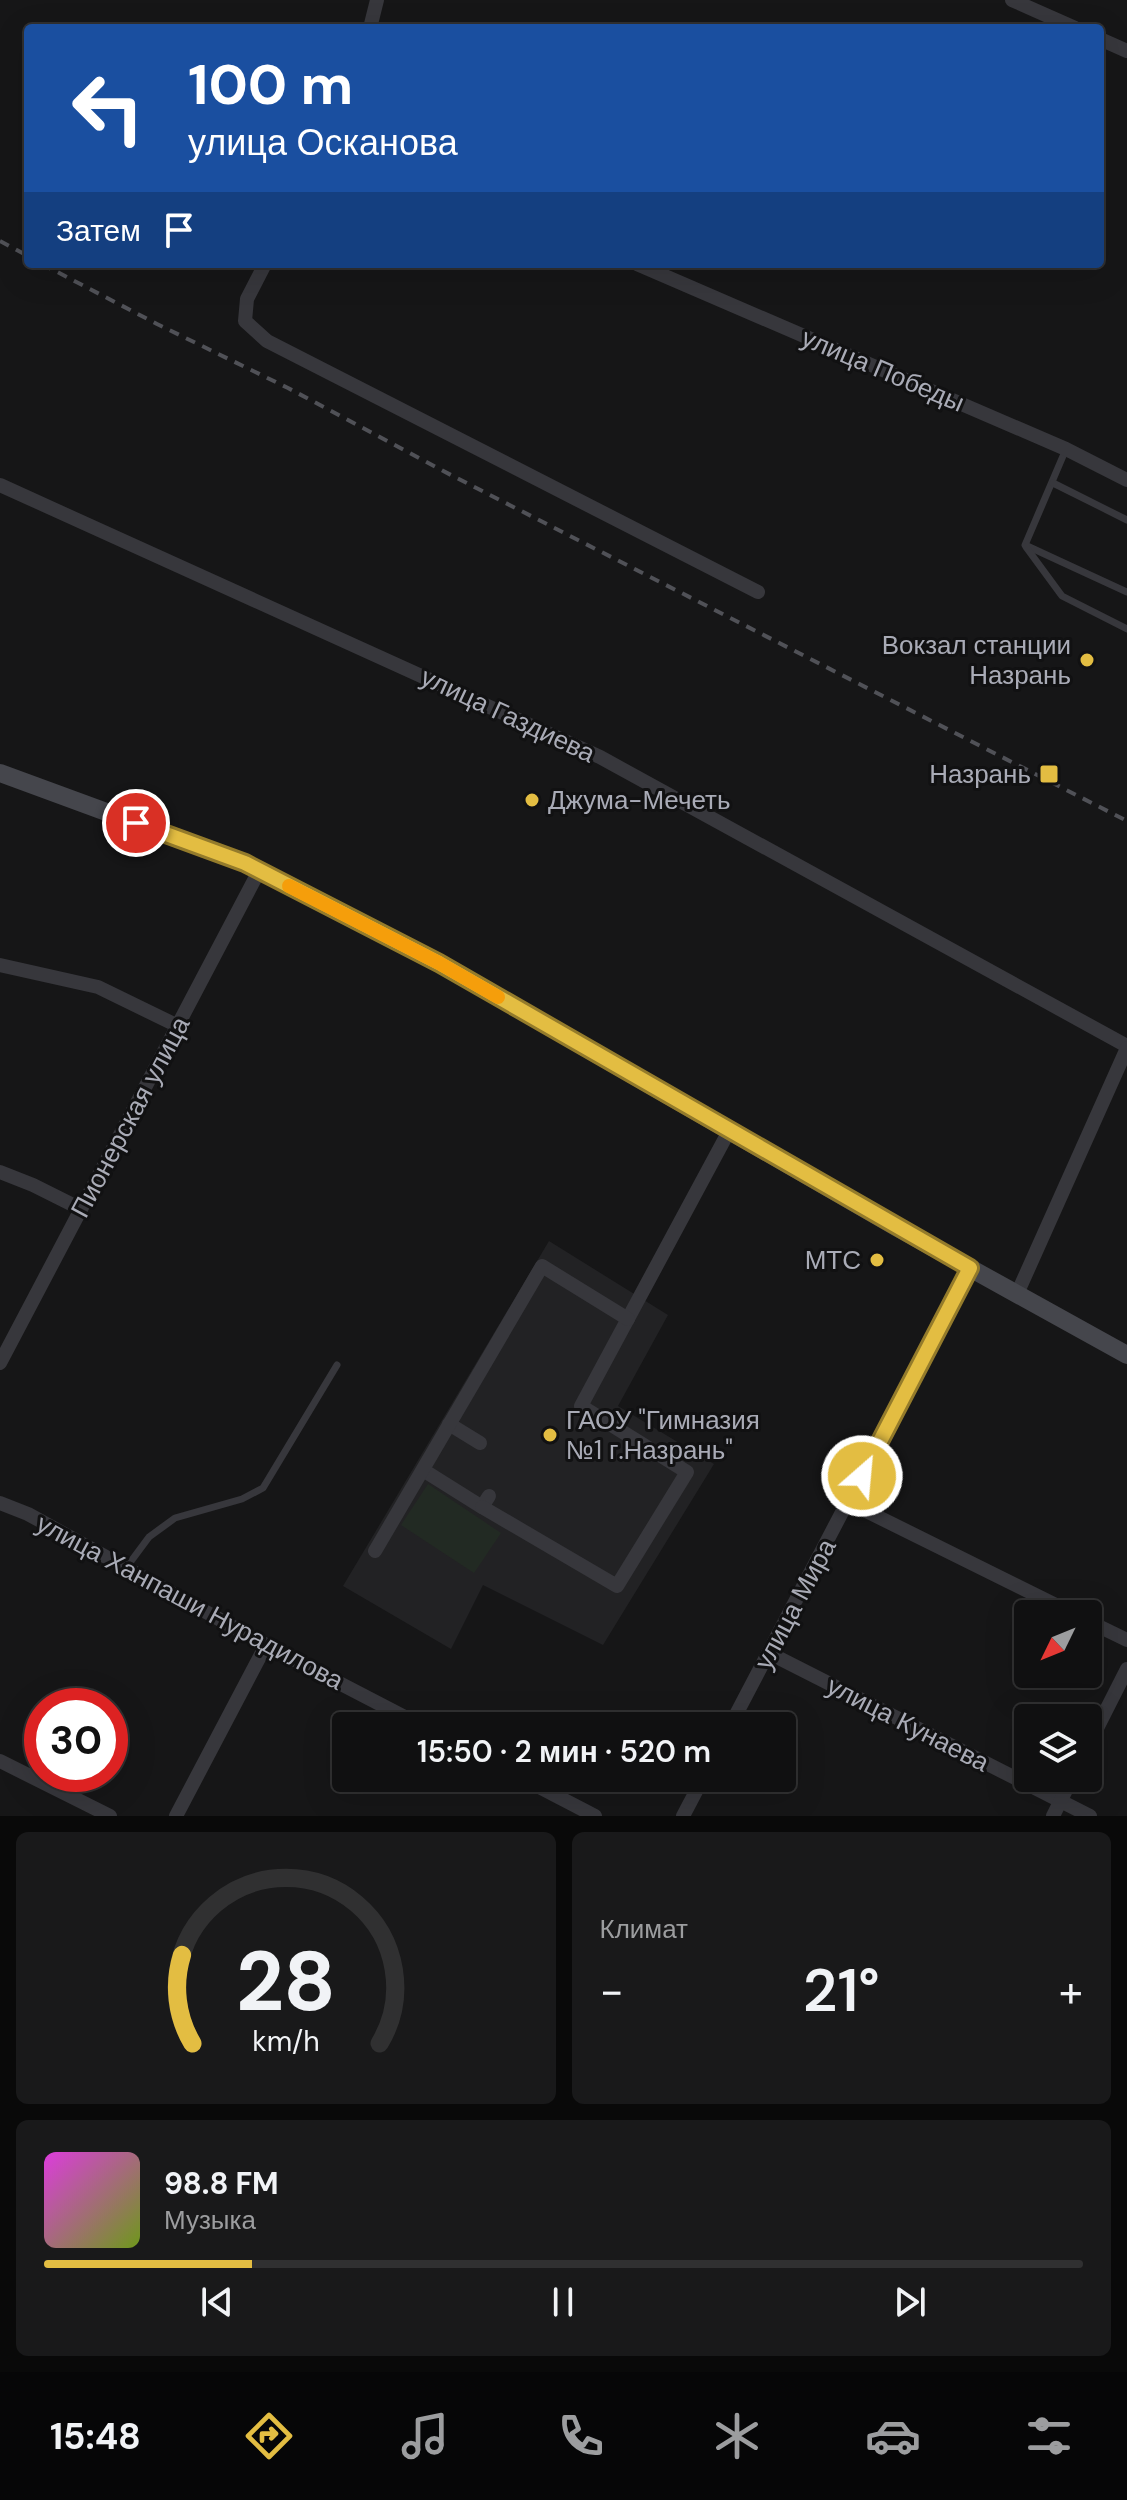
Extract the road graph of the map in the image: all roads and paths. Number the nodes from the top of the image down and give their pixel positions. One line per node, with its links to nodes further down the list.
1 (377, 0): 3 (street)
2 (1012, 0): 4 (street)
3 (371, 24)
4 (1066, 24)
5 (1104, 41): 6 (street)
6 (1127, 51)
7 (263, 268): 15 (street)
8 (646, 268): 9 (street, улица Победы)
9 (1066, 449): 10 (street, улица Победы); 11 (lane)
10 (1127, 480)
11 (1053, 483): 13 (lane); 14 (lane)
12 (0, 485): 22 (street, улица Газдиева)
13 (1127, 520)
14 (1025, 545): 16 (lane); 17 (lane)
15 (758, 592)
16 (1127, 592)
17 (1127, 629)
18 (0, 773): 19 (main road)
19 (259, 871): 21 (street, Пионерская улица); 23 (main road)
20 (0, 965): 21 (street)
21 (178, 1026): 25 (street, Пионерская улица)
22 (1127, 1047): 27 (street)
23 (729, 1131): 26 (main road); 28 (street)
24 (0, 1172): 25 (street)
25 (81, 1209): 30 (street, Пионерская улица)
26 (970, 1268): 27 (main road); 35 (street, улица Мира)
27 (1017, 1294): 29 (main road)
28 (628, 1319): 32 (street); 34 (street)
29 (1127, 1355)
30 (0, 1363)
31 (337, 1365): 38 (lane)
32 (449, 1424): 33 (street); 34 (street)
33 (480, 1443)
34 (423, 1470): 37 (street)
35 (848, 1502): 39 (street); 43 (street, улица Мира)
36 (0, 1503): 38 (street, улица Ханпаши Нурадилова)
37 (375, 1551)
38 (126, 1568): 42 (street, улица Ханпаши Нурадилова)
39 (1046, 1600)
40 (1102, 1628): 41 (street)
41 (1127, 1640)
42 (266, 1645): 45 (street, улица Ханпаши Нурадилова); 54 (street)
43 (769, 1653): 46 (street, улица Мира); 52 (street, улица Кунаева)
44 (1127, 1669): 47 (street)
45 (395, 1712)
46 (737, 1712)
47 (1102, 1718)
48 (0, 1761): 53 (street)
49 (549, 1792): 55 (street)
50 (696, 1792): 56 (street)
51 (1065, 1792): 52 (street)
52 (1060, 1801): 57 (street); 58 (street, улица Кунаева)
53 (110, 1816)
54 (176, 1816)
55 (595, 1816)
56 (683, 1816)
57 (1053, 1816)
58 (1090, 1816)

